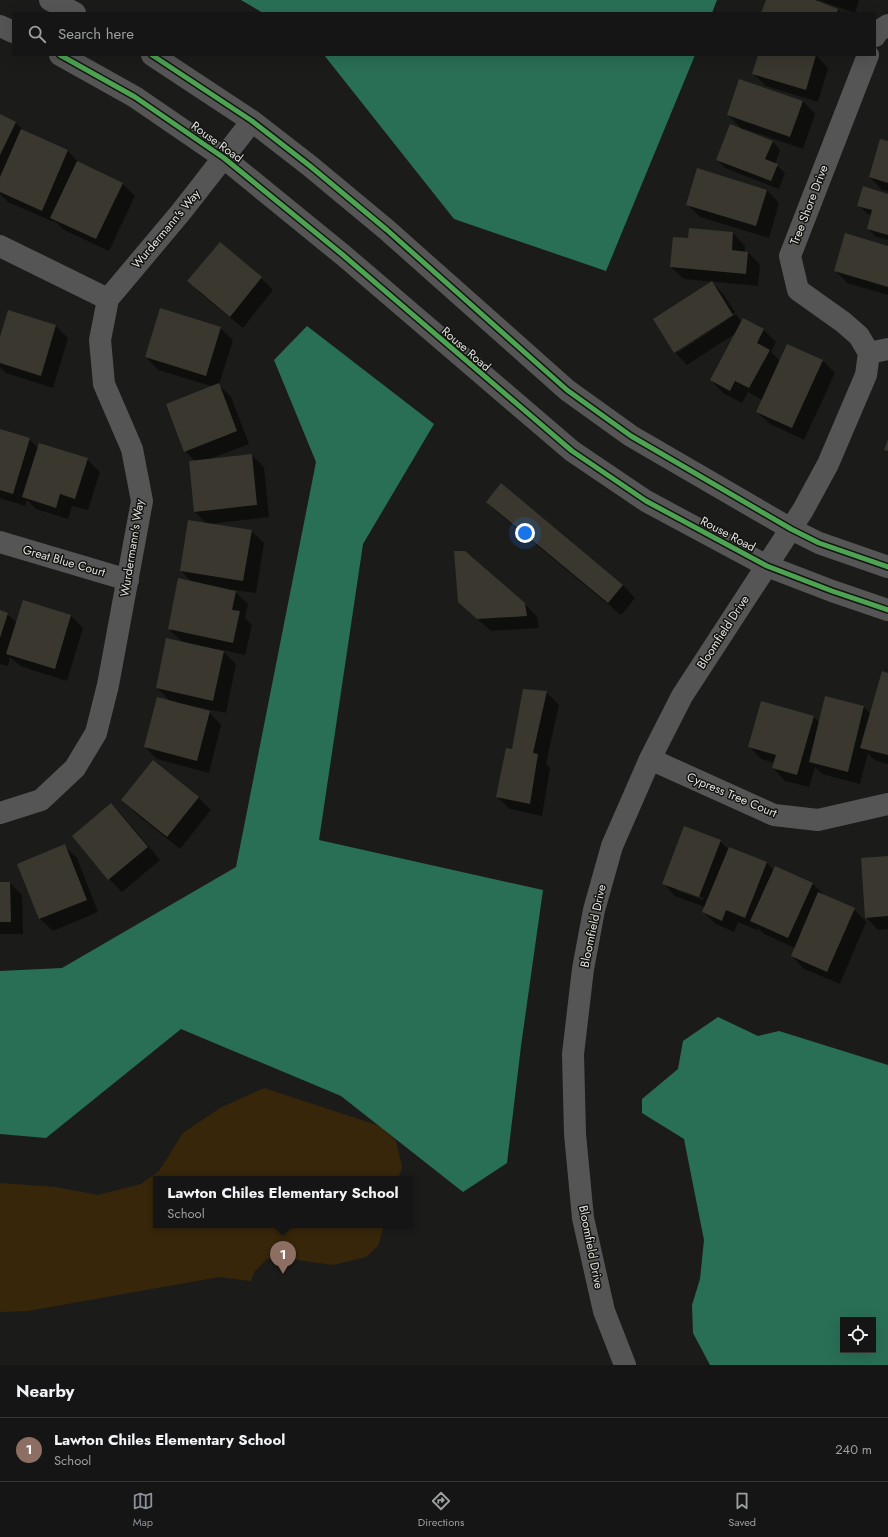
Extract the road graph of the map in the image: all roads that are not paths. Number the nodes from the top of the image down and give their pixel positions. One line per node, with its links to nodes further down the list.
1 (50, 0): 2 (street)
2 (73, 12)
3 (0, 26): 5 (street)
4 (888, 26): 6 (street)
5 (12, 32)
6 (876, 32)
7 (62, 56): 11 (street, Rouse Road)
8 (154, 56): 10 (street)
9 (868, 56): 14 (street, Tree Shore Drive)
10 (252, 121): 11 (street, Wurdermann's Way); 15 (street)
11 (224, 158): 13 (street, Wurdermann's Way); 17 (street, Rouse Road)
12 (0, 246): 13 (street)
13 (108, 299): 19 (street, Wurdermann's Way)
14 (878, 351): 15 (street, Tree Shore Drive)
15 (790, 529): 17 (street, Bloomfield Drive); 18 (street)
16 (0, 542): 19 (street, Great Blue Court)
17 (767, 566): 20 (street, Rouse Road); 21 (street, Bloomfield Drive)
18 (888, 567)
19 (128, 580): 23 (street, Wurdermann's Way)
20 (888, 610)
21 (650, 760): 22 (street, Cypress Tree Court); 24 (street, Bloomfield Drive)
22 (888, 804)
23 (0, 813)
24 (625, 1365)

